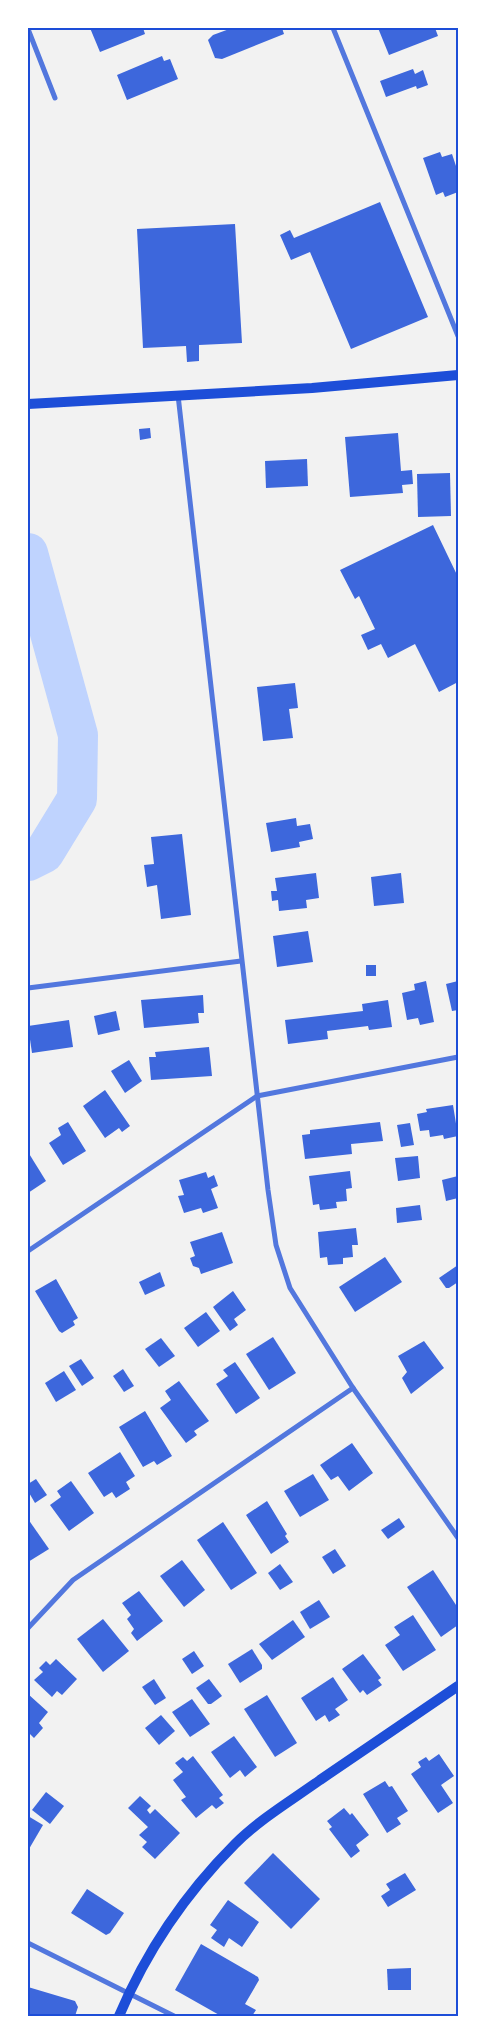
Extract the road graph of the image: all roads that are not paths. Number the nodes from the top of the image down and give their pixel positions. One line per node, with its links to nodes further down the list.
1 (333, 28): 4 (street)
2 (28, 29): 3 (street)
3 (55, 98)
4 (458, 336)
5 (458, 375): 6 (main road)
6 (178, 395): 7 (main road); 8 (street)
7 (28, 404)
8 (241, 961): 9 (street); 11 (street)
9 (28, 988)
10 (458, 1057): 11 (street)
11 (257, 1096): 12 (street); 13 (street)
12 (28, 1251)
13 (353, 1388): 14 (street); 15 (street)
14 (458, 1538)
15 (28, 1628)
16 (458, 1686): 18 (main road)
17 (28, 1943): 18 (street)
18 (129, 1994): 19 (main road); 20 (street)
19 (120, 2016)
20 (174, 2016)

